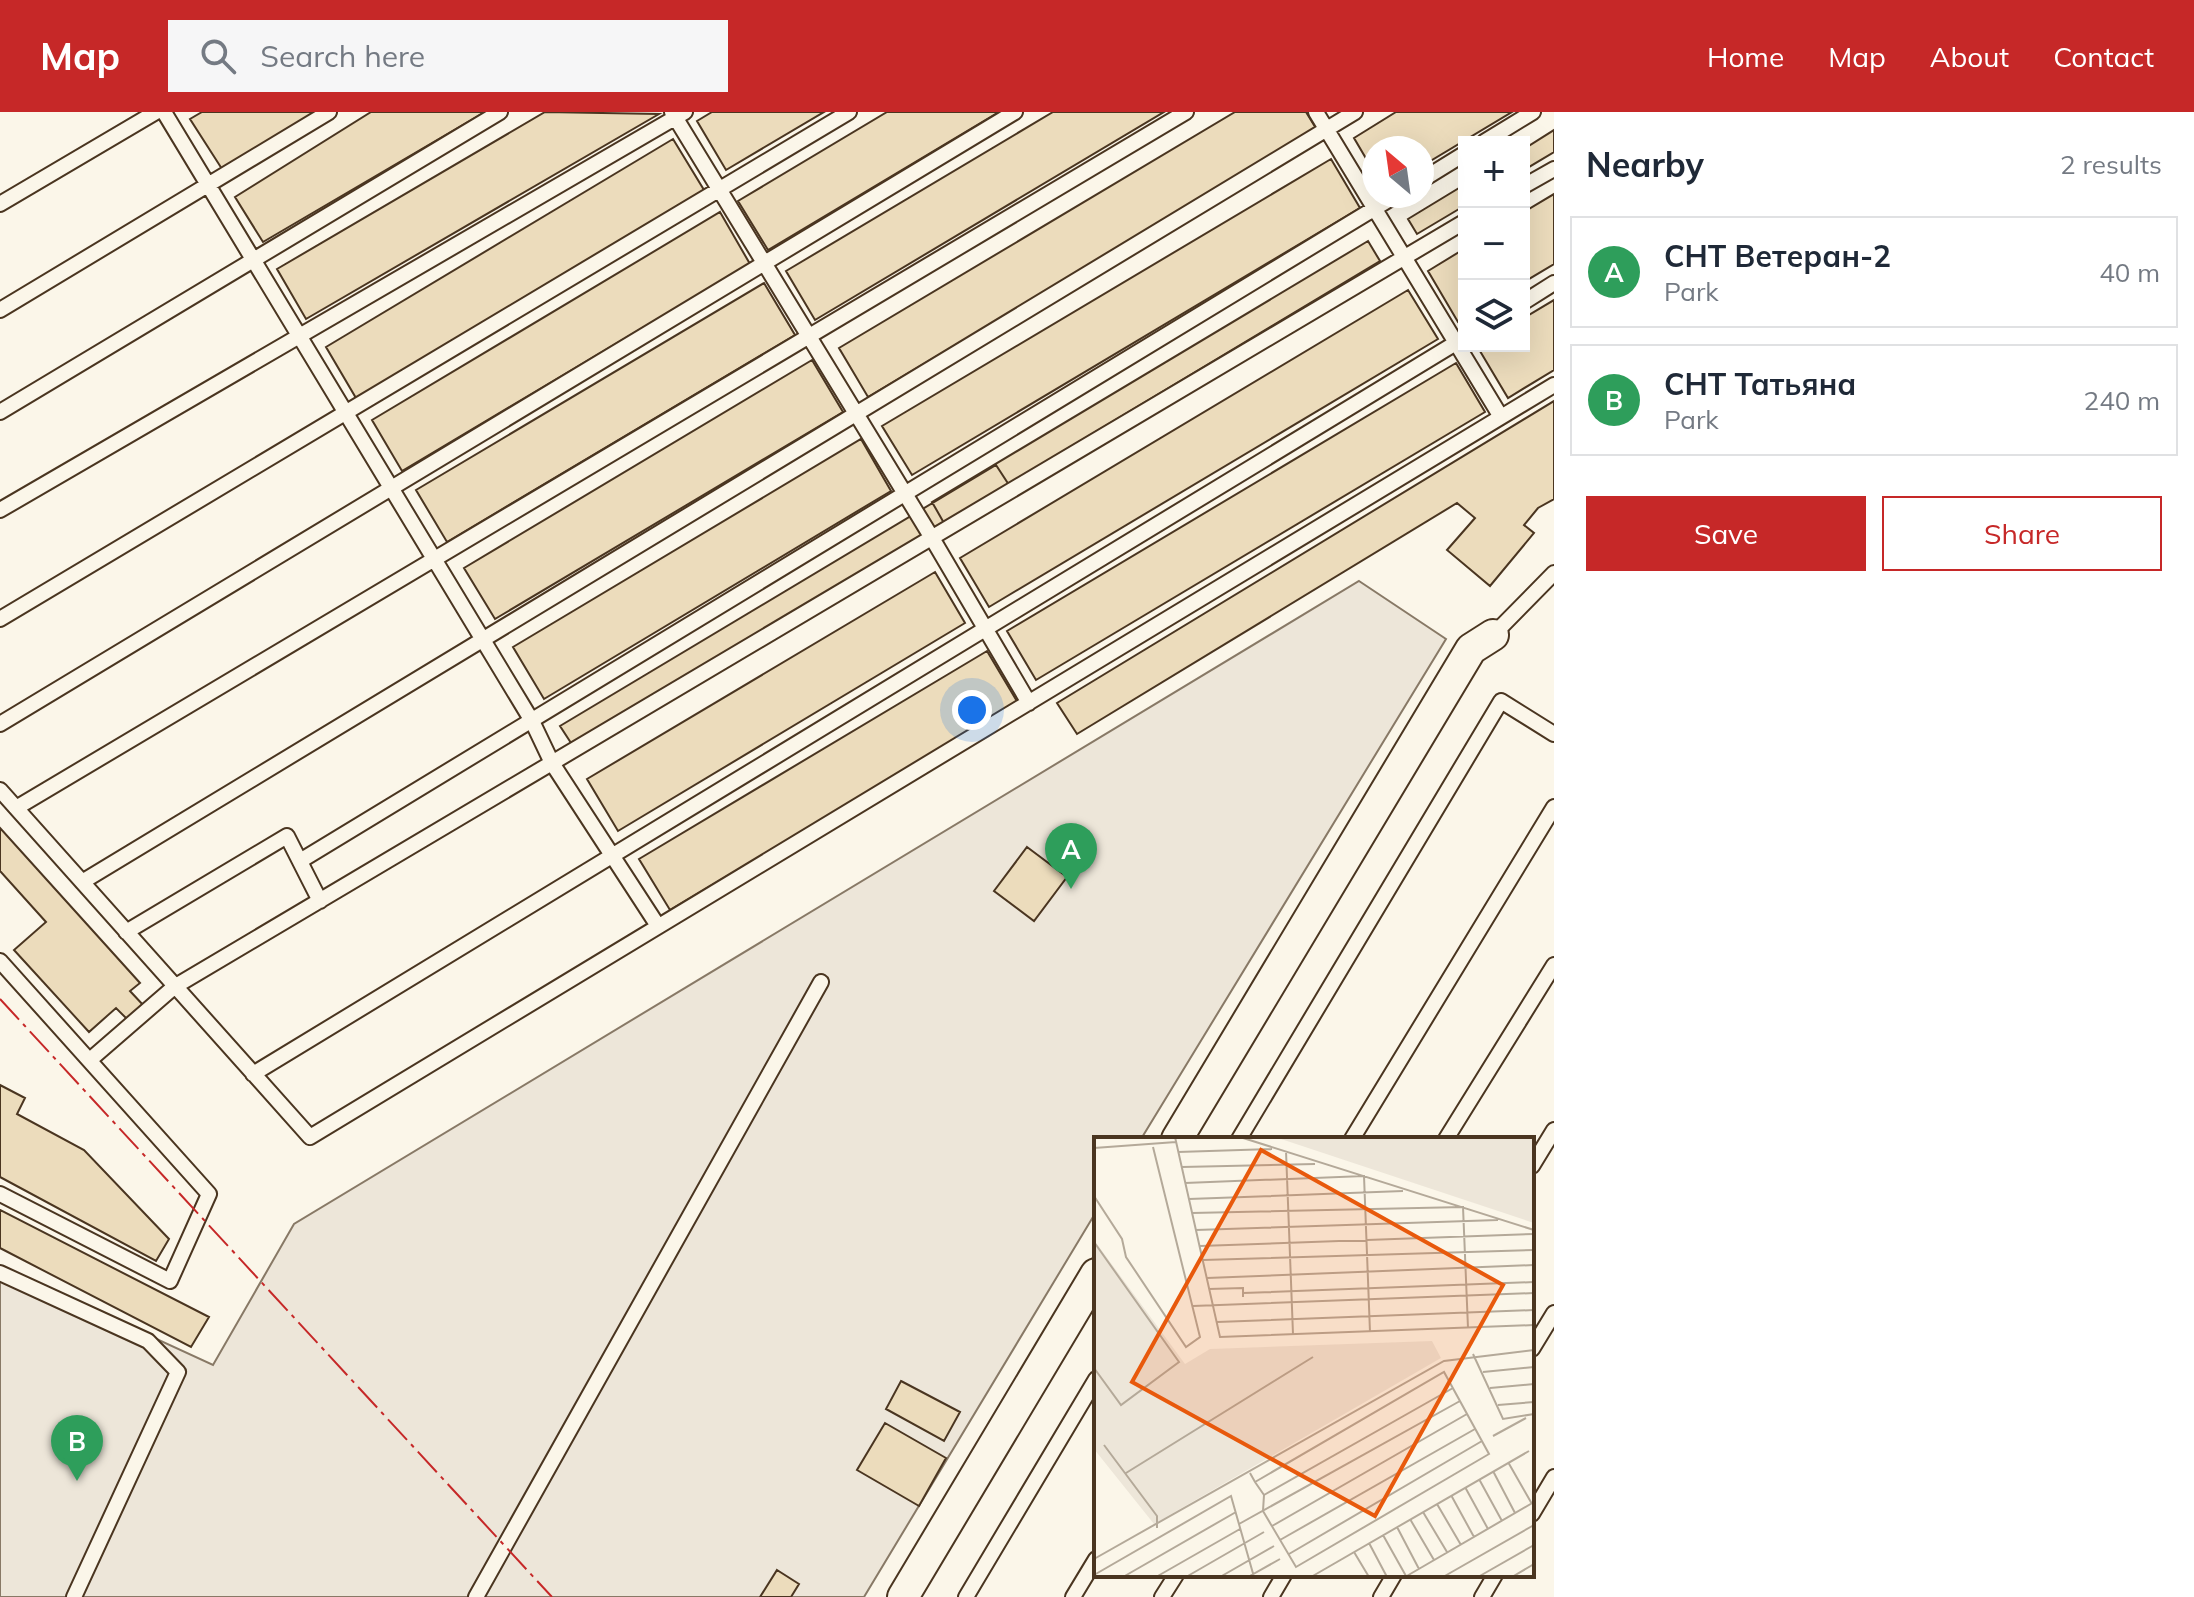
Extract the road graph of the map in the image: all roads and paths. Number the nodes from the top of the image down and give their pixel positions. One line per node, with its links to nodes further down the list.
1 (156, 112): 21 (lane)
2 (164, 112): 19 (lane)
3 (329, 112): 19 (lane)
4 (500, 112): 25 (lane)
5 (849, 112): 20 (lane)
6 (1015, 112): 26 (lane)
7 (1186, 112): 31 (lane)
8 (1316, 112): 12 (lane)
9 (1355, 112): 12 (lane)
10 (1533, 112): 13 (lane)
11 (678, 114): 20 (lane); 30 (lane)
12 (1327, 129): 18 (lane); 38 (lane)
13 (1494, 136)
14 (1458, 158): 16 (lane)
15 (1554, 169): 17 (lane)
16 (1434, 173)
17 (1530, 183)
18 (1362, 185)
19 (209, 186): 25 (lane); 29 (lane)
20 (720, 190): 26 (lane); 37 (lane)
21 (0, 204)
22 (1376, 208): 24 (lane); 41 (lane)
23 (1458, 226): 24 (lane)
24 (1406, 256): 32 (lane); 43 (lane)
25 (253, 259): 30 (lane); 36 (lane)
26 (764, 263): 31 (lane); 40 (lane)
27 (1554, 283): 28 (lane)
28 (1530, 298)
29 (0, 310)
30 (299, 335): 37 (lane); 42 (lane)
31 (809, 336): 38 (lane); 44 (lane)
32 (1458, 337)
33 (1458, 341): 47 (lane)
34 (1466, 352): 39 (lane)
35 (1554, 385): 39 (lane)
36 (0, 412)
37 (346, 413): 40 (lane); 46 (lane)
38 (857, 413): 41 (lane); 49 (lane)
39 (1501, 417): 50 (lane)
40 (390, 486): 44 (lane); 52 (lane)
41 (906, 494): 43 (lane); 51 (lane)
42 (0, 510)
43 (932, 538): 47 (lane); 54 (lane)
44 (434, 559): 49 (lane); 57 (lane)
45 (1554, 573): 48 (lane)
46 (0, 619)
47 (985, 629): 50 (lane); 58 (lane)
48 (1493, 635): 71 (street)
49 (483, 639): 51 (lane); 60 (lane)
50 (1029, 703): 62 (lane)
51 (532, 721): 54 (lane); 59 (lane)
52 (0, 724)
53 (1554, 734): 72 (lane)
54 (552, 763): 58 (lane); 61 (lane)
55 (0, 790): 57 (lane)
56 (1554, 807): 73 (lane)
57 (16, 808): 60 (lane)
58 (614, 854): 62 (lane); 69 (lane)
59 (300, 861): 61 (lane); 63 (lane)
60 (82, 882): 63 (lane)
61 (320, 901): 67 (lane)
62 (658, 926): 69 (lane)
63 (126, 932): 67 (lane)
64 (0, 961): 68 (lane)
65 (1554, 965): 74 (lane)
66 (821, 982): 90 (lane)
67 (174, 987): 68 (lane); 69 (lane)
68 (91, 1059): 76 (lane)
69 (253, 1074)
70 (1554, 1130): 75 (lane)
71 (1178, 1137)
72 (1240, 1137)
73 (1353, 1137)
74 (1447, 1137)
75 (1534, 1163)
76 (0, 1194)
77 (0, 1273): 89 (lane)
78 (1094, 1277): 91 (street)
79 (1554, 1313): 80 (lane)
80 (1534, 1346)
81 (1094, 1382): 92 (lane)
82 (1554, 1477): 83 (lane)
83 (1534, 1511)
84 (1094, 1562): 93 (lane)
85 (1175, 1577): 94 (lane)
86 (1283, 1577): 95 (lane)
87 (1393, 1577): 96 (lane)
88 (1494, 1577): 97 (lane)
89 (74, 1597)
90 (476, 1597)
91 (903, 1597)
92 (966, 1597)
93 (1073, 1597)
94 (1162, 1597)
95 (1271, 1597)
96 (1381, 1597)
97 (1482, 1597)

